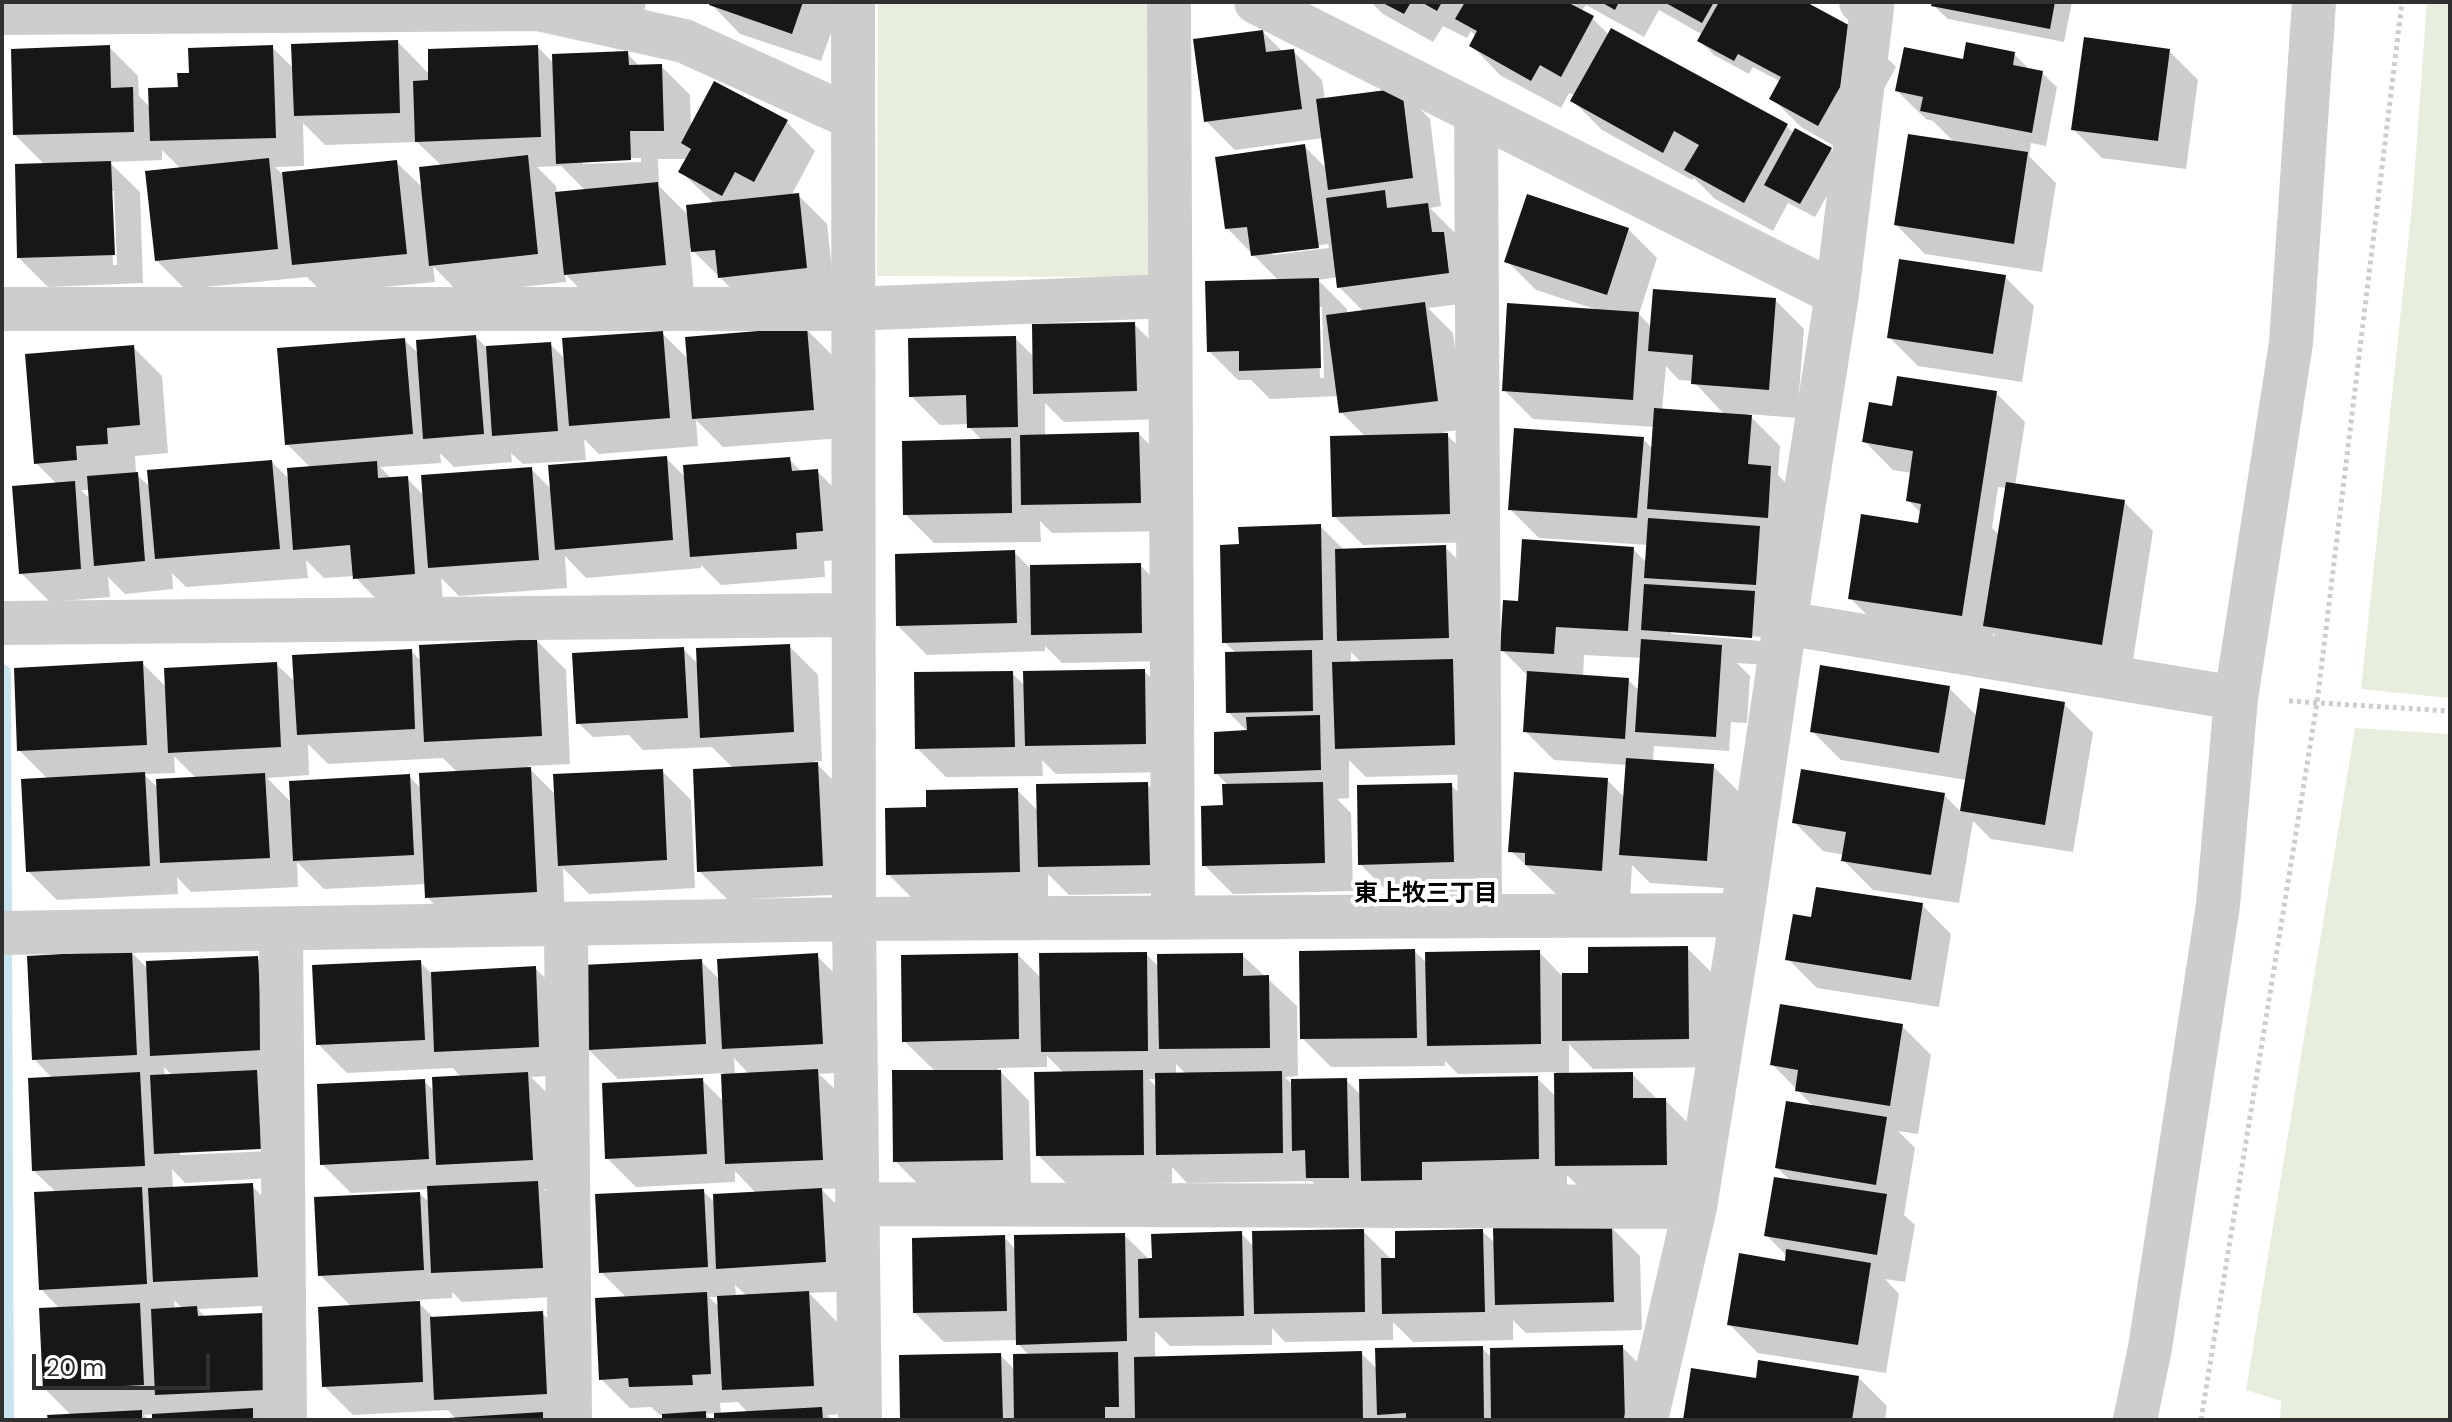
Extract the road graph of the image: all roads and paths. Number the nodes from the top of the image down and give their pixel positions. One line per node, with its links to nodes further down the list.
1 (853, 2): 9 (street)
2 (1169, 2): 11 (street)
3 (1256, 2): 8 (street)
4 (1861, 2): 10 (street)
5 (2314, 2): 17 (street)
6 (2402, 2): 18 (path)
7 (2, 13): 9 (street)
8 (1476, 113): 10 (street); 20 (street)
9 (853, 118): 13 (street)
10 (1837, 294): 16 (street)
11 (1169, 296): 13 (street); 22 (street)
12 (2, 309): 13 (street)
13 (853, 309): 14 (street)
14 (853, 615): 15 (street); 23 (street)
15 (2, 623)
16 (1785, 623): 17 (street); 21 (street)
17 (2236, 698): 18 (path); 33 (street)
18 (2317, 703): 19 (path); 34 (path)
19 (2450, 711)
20 (1480, 915): 21 (street); 22 (street)
21 (1742, 915): 28 (street)
22 (1173, 917): 23 (street)
23 (854, 919): 24 (street); 27 (street)
24 (566, 924): 25 (street); 30 (street)
25 (281, 930): 26 (street); 29 (street)
26 (2, 933)
27 (857, 1204): 28 (street); 31 (street)
28 (1695, 1207): 32 (street)
29 (285, 1420)
30 (570, 1420)
31 (860, 1420)
32 (1646, 1420)
33 (2135, 1420)
34 (2201, 1420)

